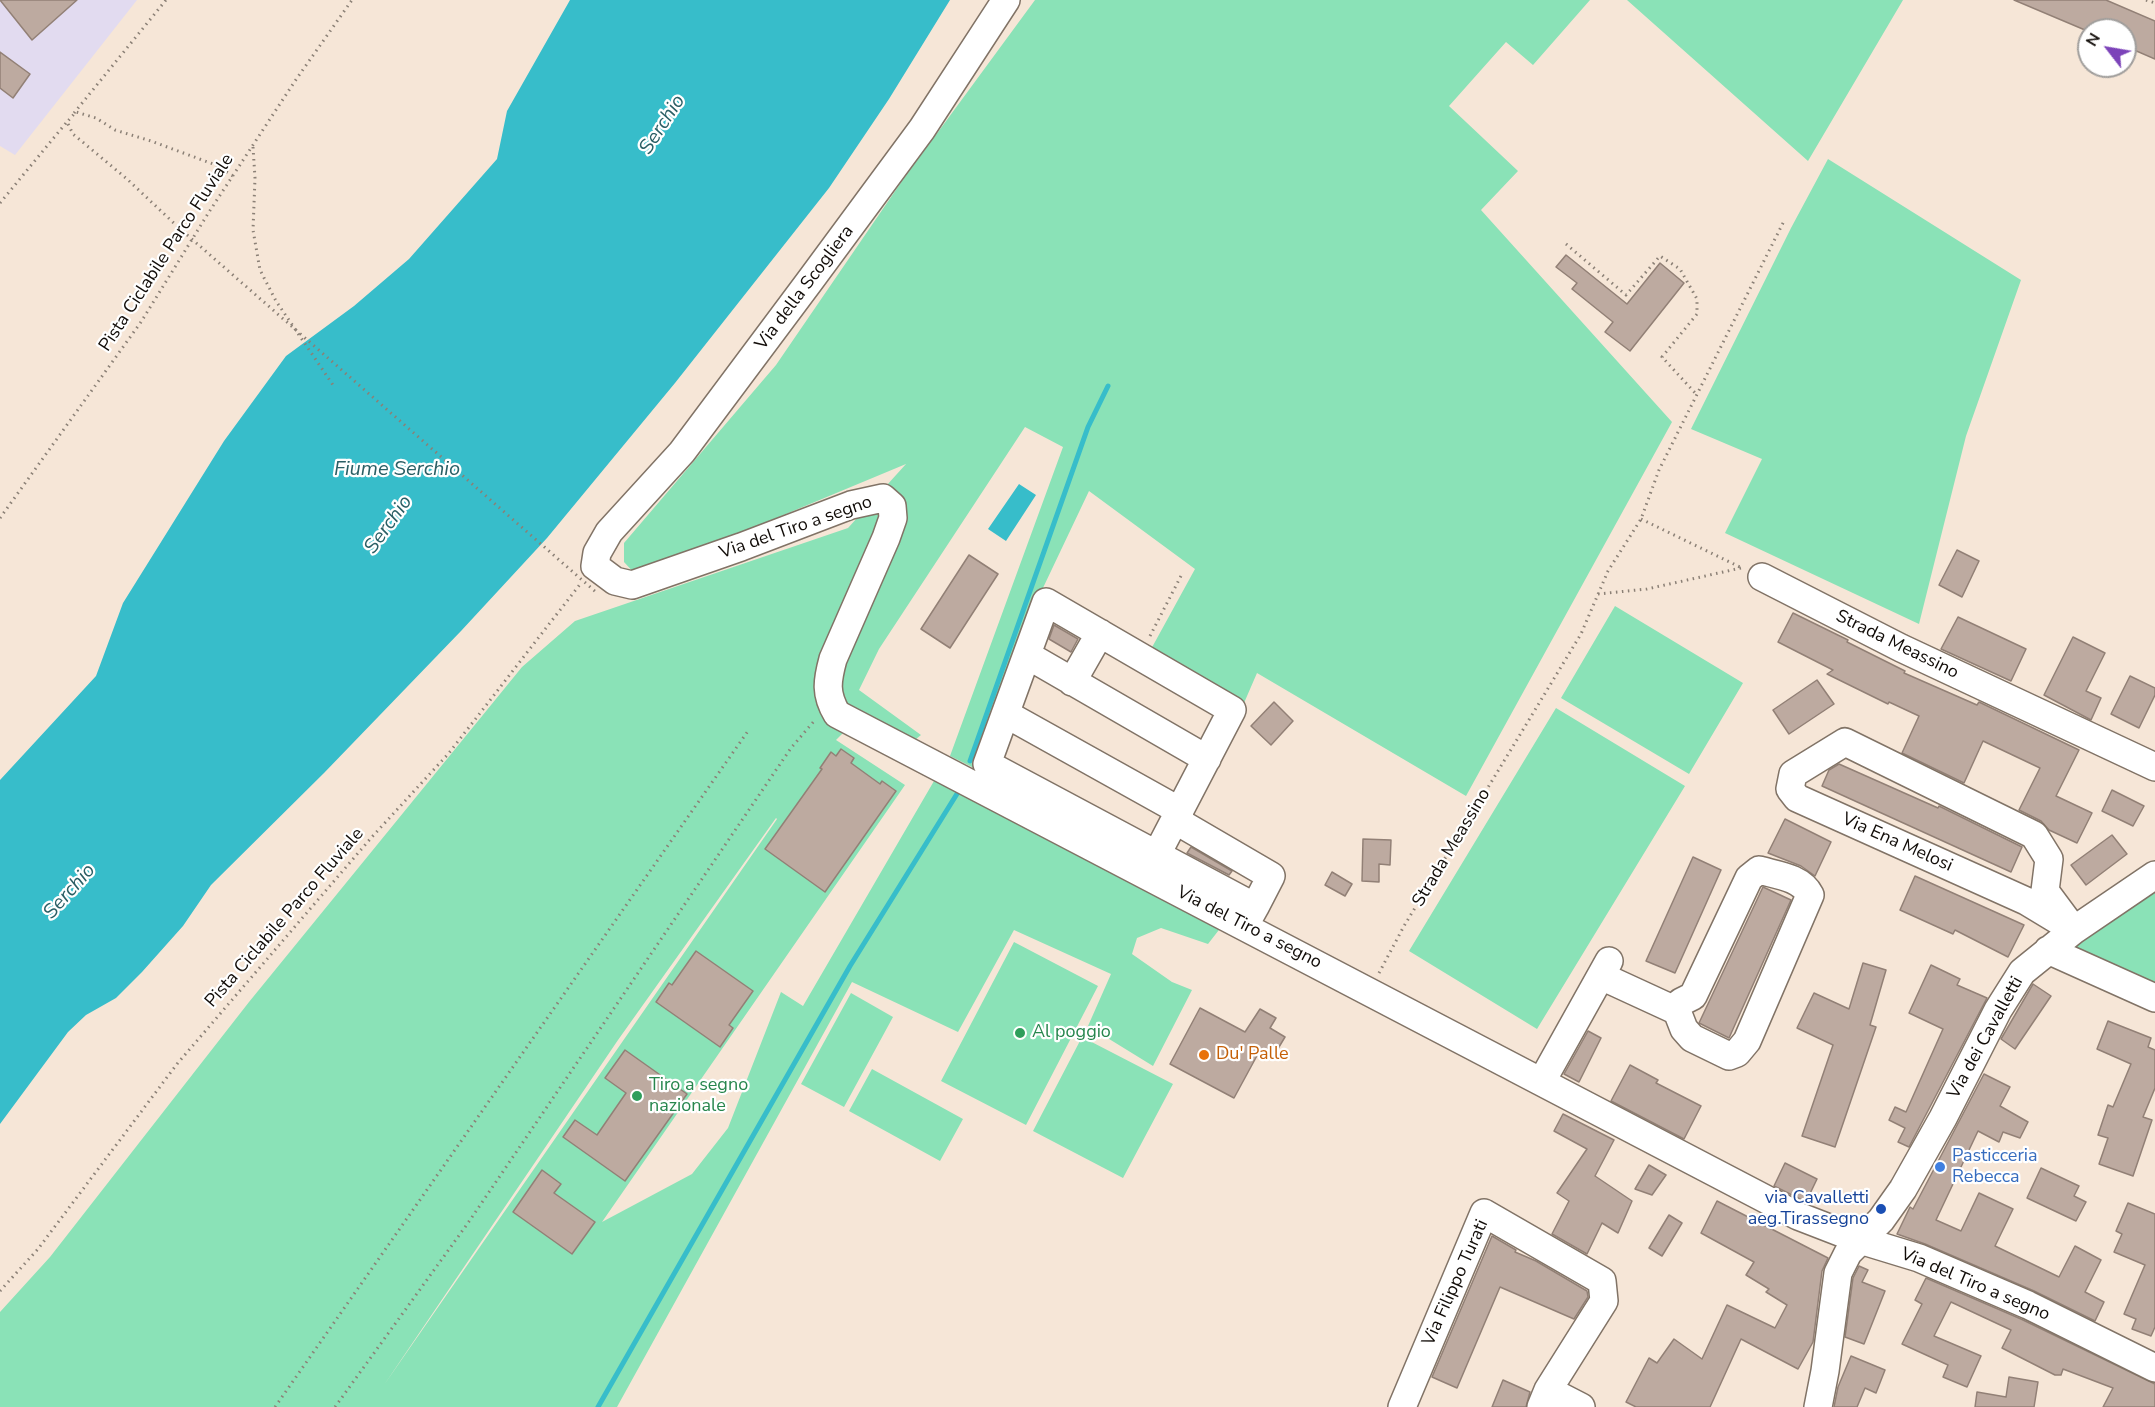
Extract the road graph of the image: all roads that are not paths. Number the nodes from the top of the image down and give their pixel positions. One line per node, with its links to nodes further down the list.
1 (1006, 0): 2 (street, Via della Scogliera)
2 (594, 566): 13 (street, Via del Tiro a segno)
3 (1752, 573): 9 (street, Strada Meassino)
4 (1100, 633): 5 (street); 6 (street); 8 (street)
5 (1026, 655): 6 (street); 7 (street)
6 (1072, 682): 8 (street)
7 (1006, 714): 10 (street); 11 (street)
8 (1207, 759): 10 (street)
9 (2155, 767)
10 (1178, 816): 11 (street); 13 (street)
11 (1157, 855): 13 (street)
12 (2155, 874): 14 (street, Via dei Cavalletti)
13 (1250, 916): 18 (street, Via del Tiro a segno)
14 (2074, 930): 14 (street, Via Ena Melosi); 15 (street, Via dei Cavalletti)
15 (2048, 950): 16 (street); 19 (street, Via dei Cavalletti)
16 (2155, 998)
17 (1677, 1011): 17 (street); 18 (street)
18 (1542, 1081): 19 (street, Via del Tiro a segno)
19 (1860, 1240): 20 (street, Via del Tiro a segno); 24 (street, Via dei Cavalletti)
20 (2154, 1364)
21 (1544, 1399): 22 (street, Via Filippo Turati); 23 (street)
22 (1402, 1407)
23 (1581, 1407)
24 (1818, 1407)

